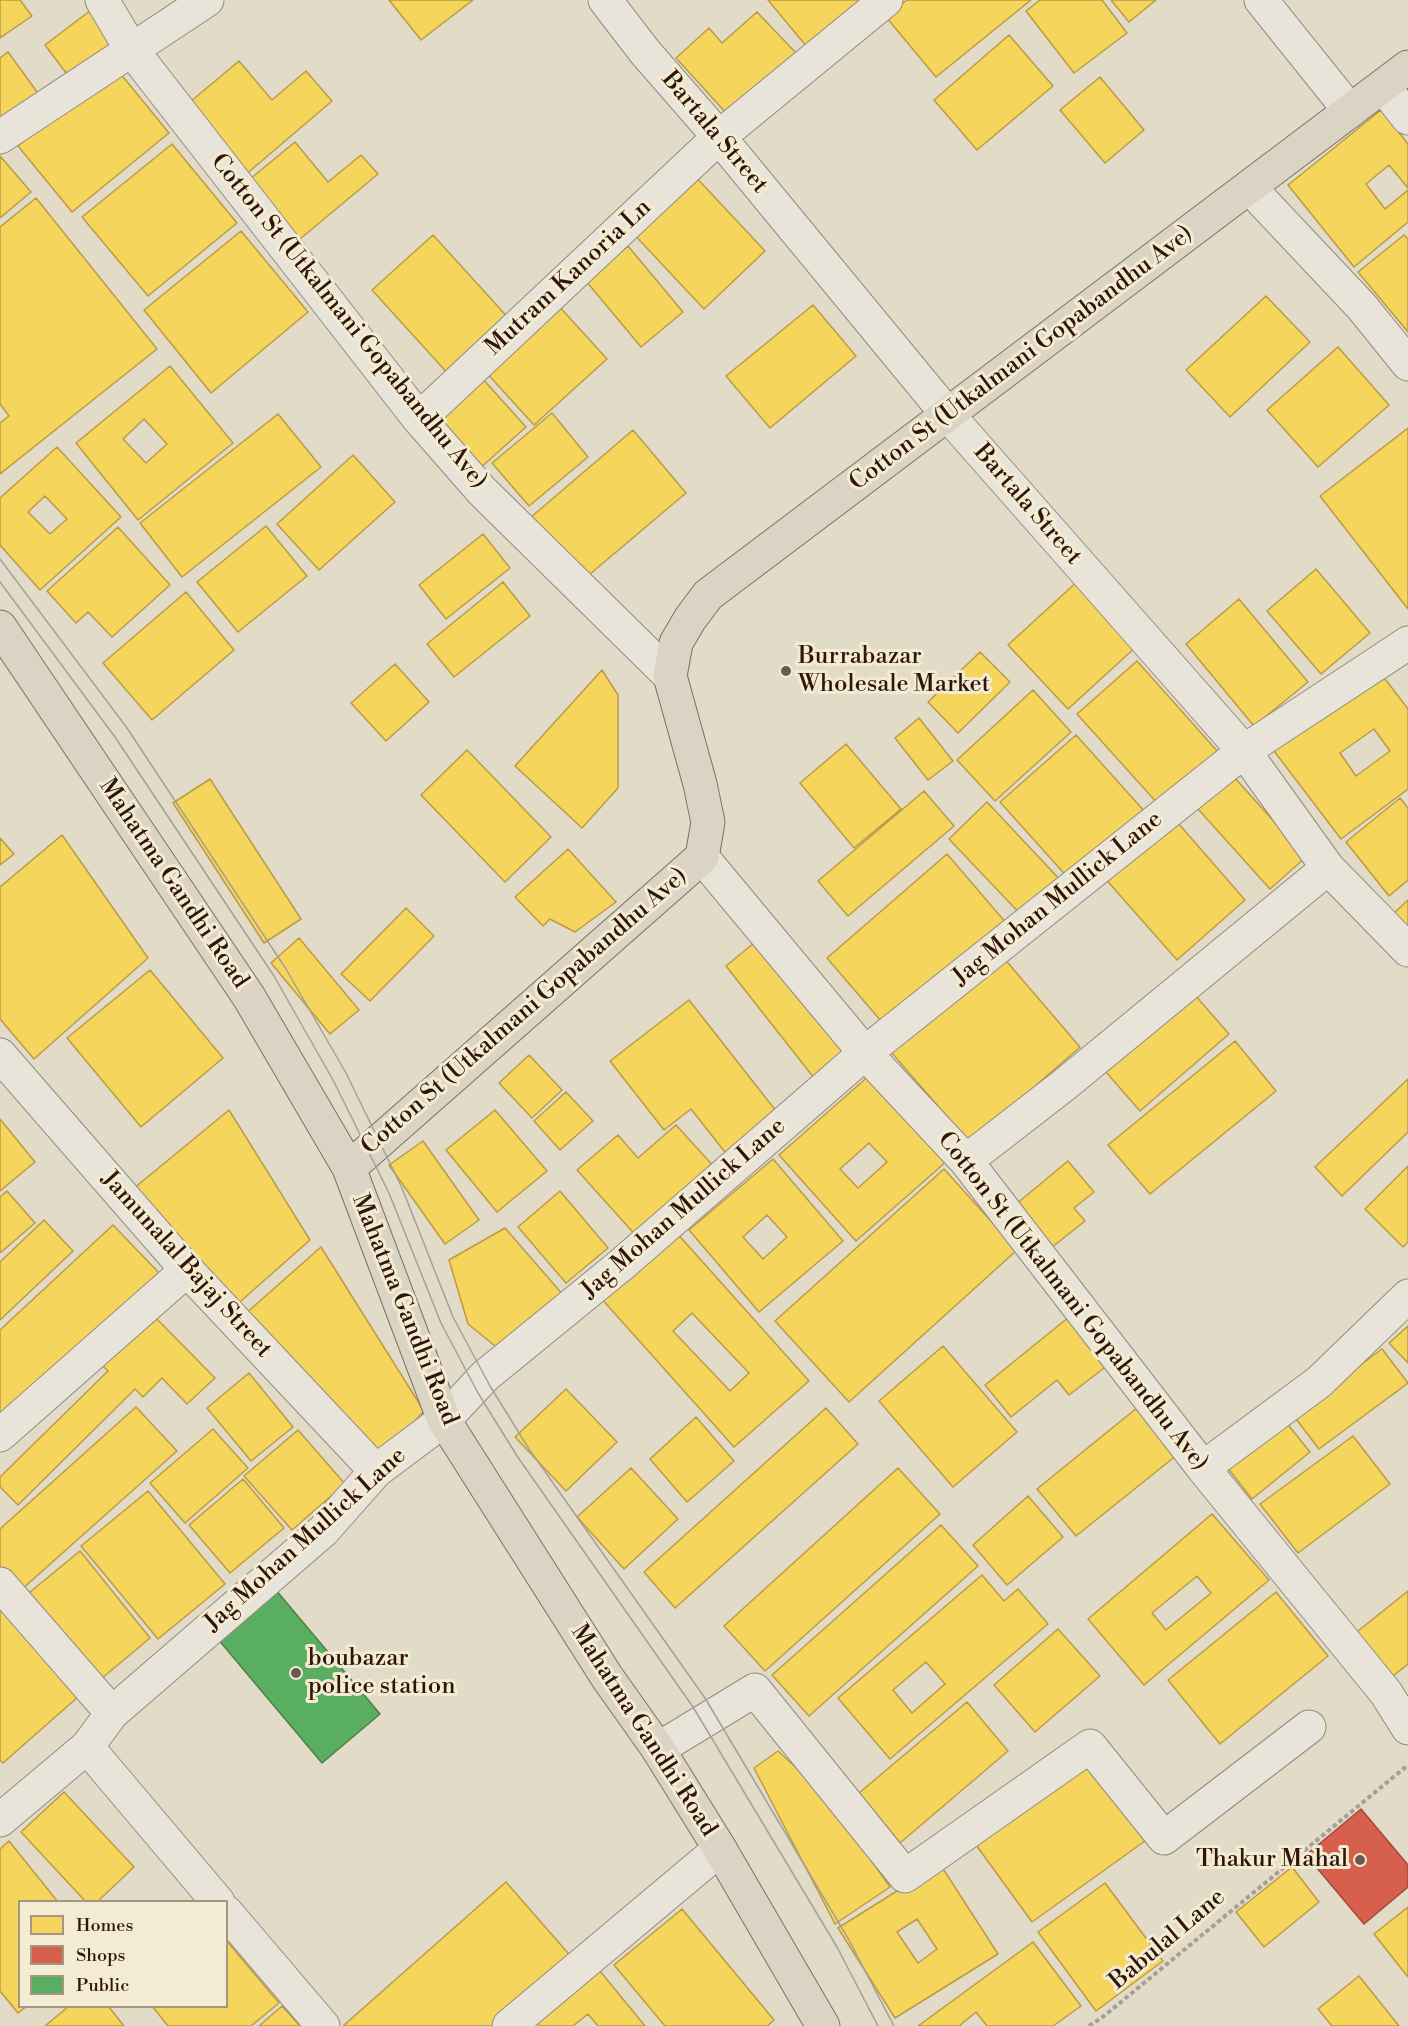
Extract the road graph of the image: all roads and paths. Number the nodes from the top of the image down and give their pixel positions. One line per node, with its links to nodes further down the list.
1 (102, 0): 6 (street, Cotton St (Utkalmani Gopabandhu Ave))
2 (207, 0): 6 (street)
3 (605, 0): 11 (street, Bartala Street)
4 (886, 0): 11 (street, Mutram Kanoria Ln)
5 (1261, 0): 8 (street)
6 (131, 49): 10 (street); 15 (street, Cotton St (Utkalmani Gopabandhu Ave))
7 (1396, 76): 8 (main road, Cotton St (Utkalmani Gopabandhu Ave)); 9 (street)
8 (1350, 111): 12 (main road, Cotton St (Utkalmani Gopabandhu Ave))
9 (1408, 118)
10 (0, 137)
11 (719, 137): 14 (street, Bartala Street); 15 (street, Mutram Kanoria Ln)
12 (1249, 187): 13 (street); 14 (main road, Cotton St (Utkalmani Gopabandhu Ave))
13 (1408, 364)
14 (948, 415): 18 (main road, Cotton St (Utkalmani Gopabandhu Ave)); 19 (street, Bartala Street)
15 (419, 419): 18 (street, Cotton St (Utkalmani Gopabandhu Ave))
16 (0, 627): 26 (main road, Mahatma Gandhi Road)
17 (1408, 643): 19 (street, Jag Mohan Mullick Lane)
18 (670, 676): 20 (main road, Cotton St (Utkalmani Gopabandhu Ave))
19 (1244, 751): 21 (street, Bartala Street); 23 (street, Jag Mohan Mullick Lane)
20 (702, 857): 23 (street, Cotton St (Utkalmani Gopabandhu Ave)); 26 (main road, Cotton St (Utkalmani Gopabandhu Ave))
21 (1328, 867): 22 (street, Bartala Street); 25 (street)
22 (1408, 950)
23 (865, 1053): 25 (street, Cotton St (Utkalmani Gopabandhu Ave)); 29 (street, Jag Mohan Mullick Lane)
24 (0, 1055): 27 (street, Jamunalal Bajaj Street)
25 (966, 1161): 31 (street, Cotton St (Utkalmani Gopabandhu Ave))
26 (349, 1168): 29 (main road, Mahatma Gandhi Road)
27 (187, 1270): 30 (street); 32 (street, Jamunalal Bajaj Street)
28 (1408, 1296): 31 (street)
29 (444, 1420): 32 (street, Jag Mohan Mullick Lane); 39 (main road, Mahatma Gandhi Road)
30 (0, 1435)
31 (1203, 1468): 34 (street, Cotton St (Utkalmani Gopabandhu Ave))
32 (376, 1471): 35 (street, Jag Mohan Mullick Lane)
33 (0, 1584): 35 (street)
34 (1397, 1684): 37 (street, Cotton St (Utkalmani Gopabandhu Ave))
35 (112, 1713): 38 (street, Jag Mohan Mullick Lane)
36 (1309, 1727): 39 (street)
37 (1408, 1728)
38 (87, 1747): 41 (street, Jag Mohan Mullick Lane); 43 (street)
39 (658, 1749): 42 (main road, Mahatma Gandhi Road)
40 (1408, 1765): 48 (path, Babulal Lane)
41 (0, 1820)
42 (720, 1849): 46 (street); 47 (main road, Mahatma Gandhi Road)
43 (216, 1900)
44 (228, 1914): 45 (street)
45 (323, 2026)
46 (509, 2026)
47 (823, 2026)
48 (1089, 2026)

